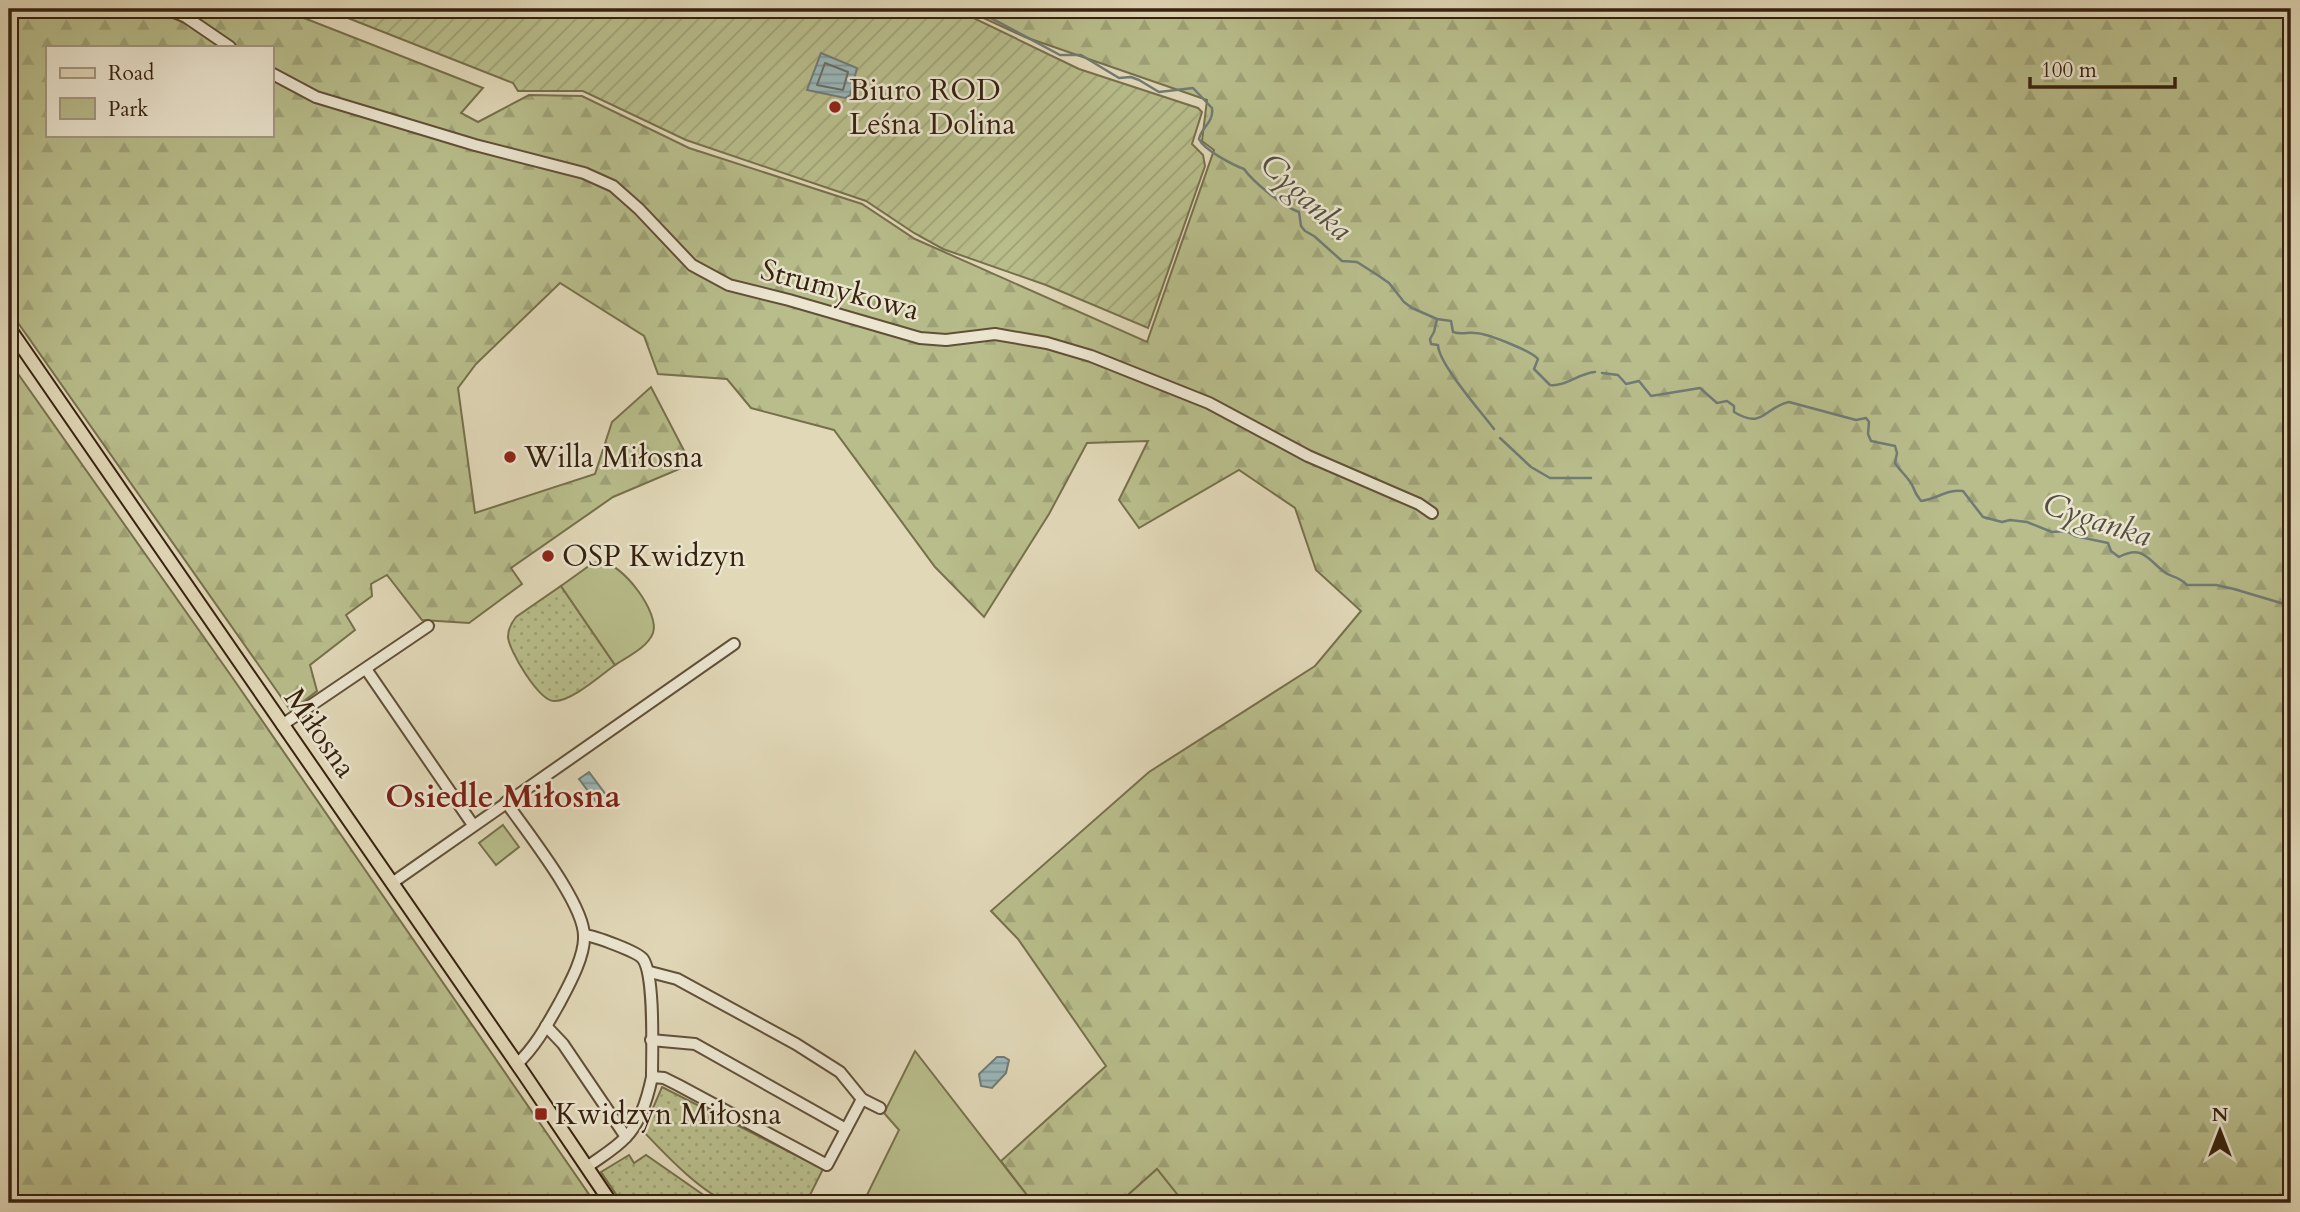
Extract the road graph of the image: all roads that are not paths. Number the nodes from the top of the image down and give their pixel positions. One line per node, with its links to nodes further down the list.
1 (167, 9): 2 (street)
2 (229, 46)
3 (273, 74): 5 (street, Strumykowa)
4 (9, 328): 9 (main road, Miłosna)
5 (1432, 513)
6 (428, 626): 8 (street)
7 (734, 644): 10 (street)
8 (366, 669): 9 (street); 11 (street)
9 (282, 724): 12 (main road, Miłosna)
10 (506, 802): 11 (street); 13 (street)
11 (473, 825): 12 (street)
12 (392, 883): 17 (main road, Miłosna)
13 (584, 935): 14 (street); 15 (street)
14 (650, 972): 16 (street); 19 (street)
15 (546, 1026): 17 (street); 22 (street)
16 (651, 1040): 18 (street); 21 (street)
17 (517, 1064): 23 (main road, Miłosna)
18 (652, 1077): 21 (street); 22 (street)
19 (862, 1099): 20 (street); 21 (street)
20 (880, 1108)
21 (846, 1129)
22 (626, 1138): 23 (street)
23 (586, 1167): 24 (main road, Miłosna)
24 (611, 1203)

